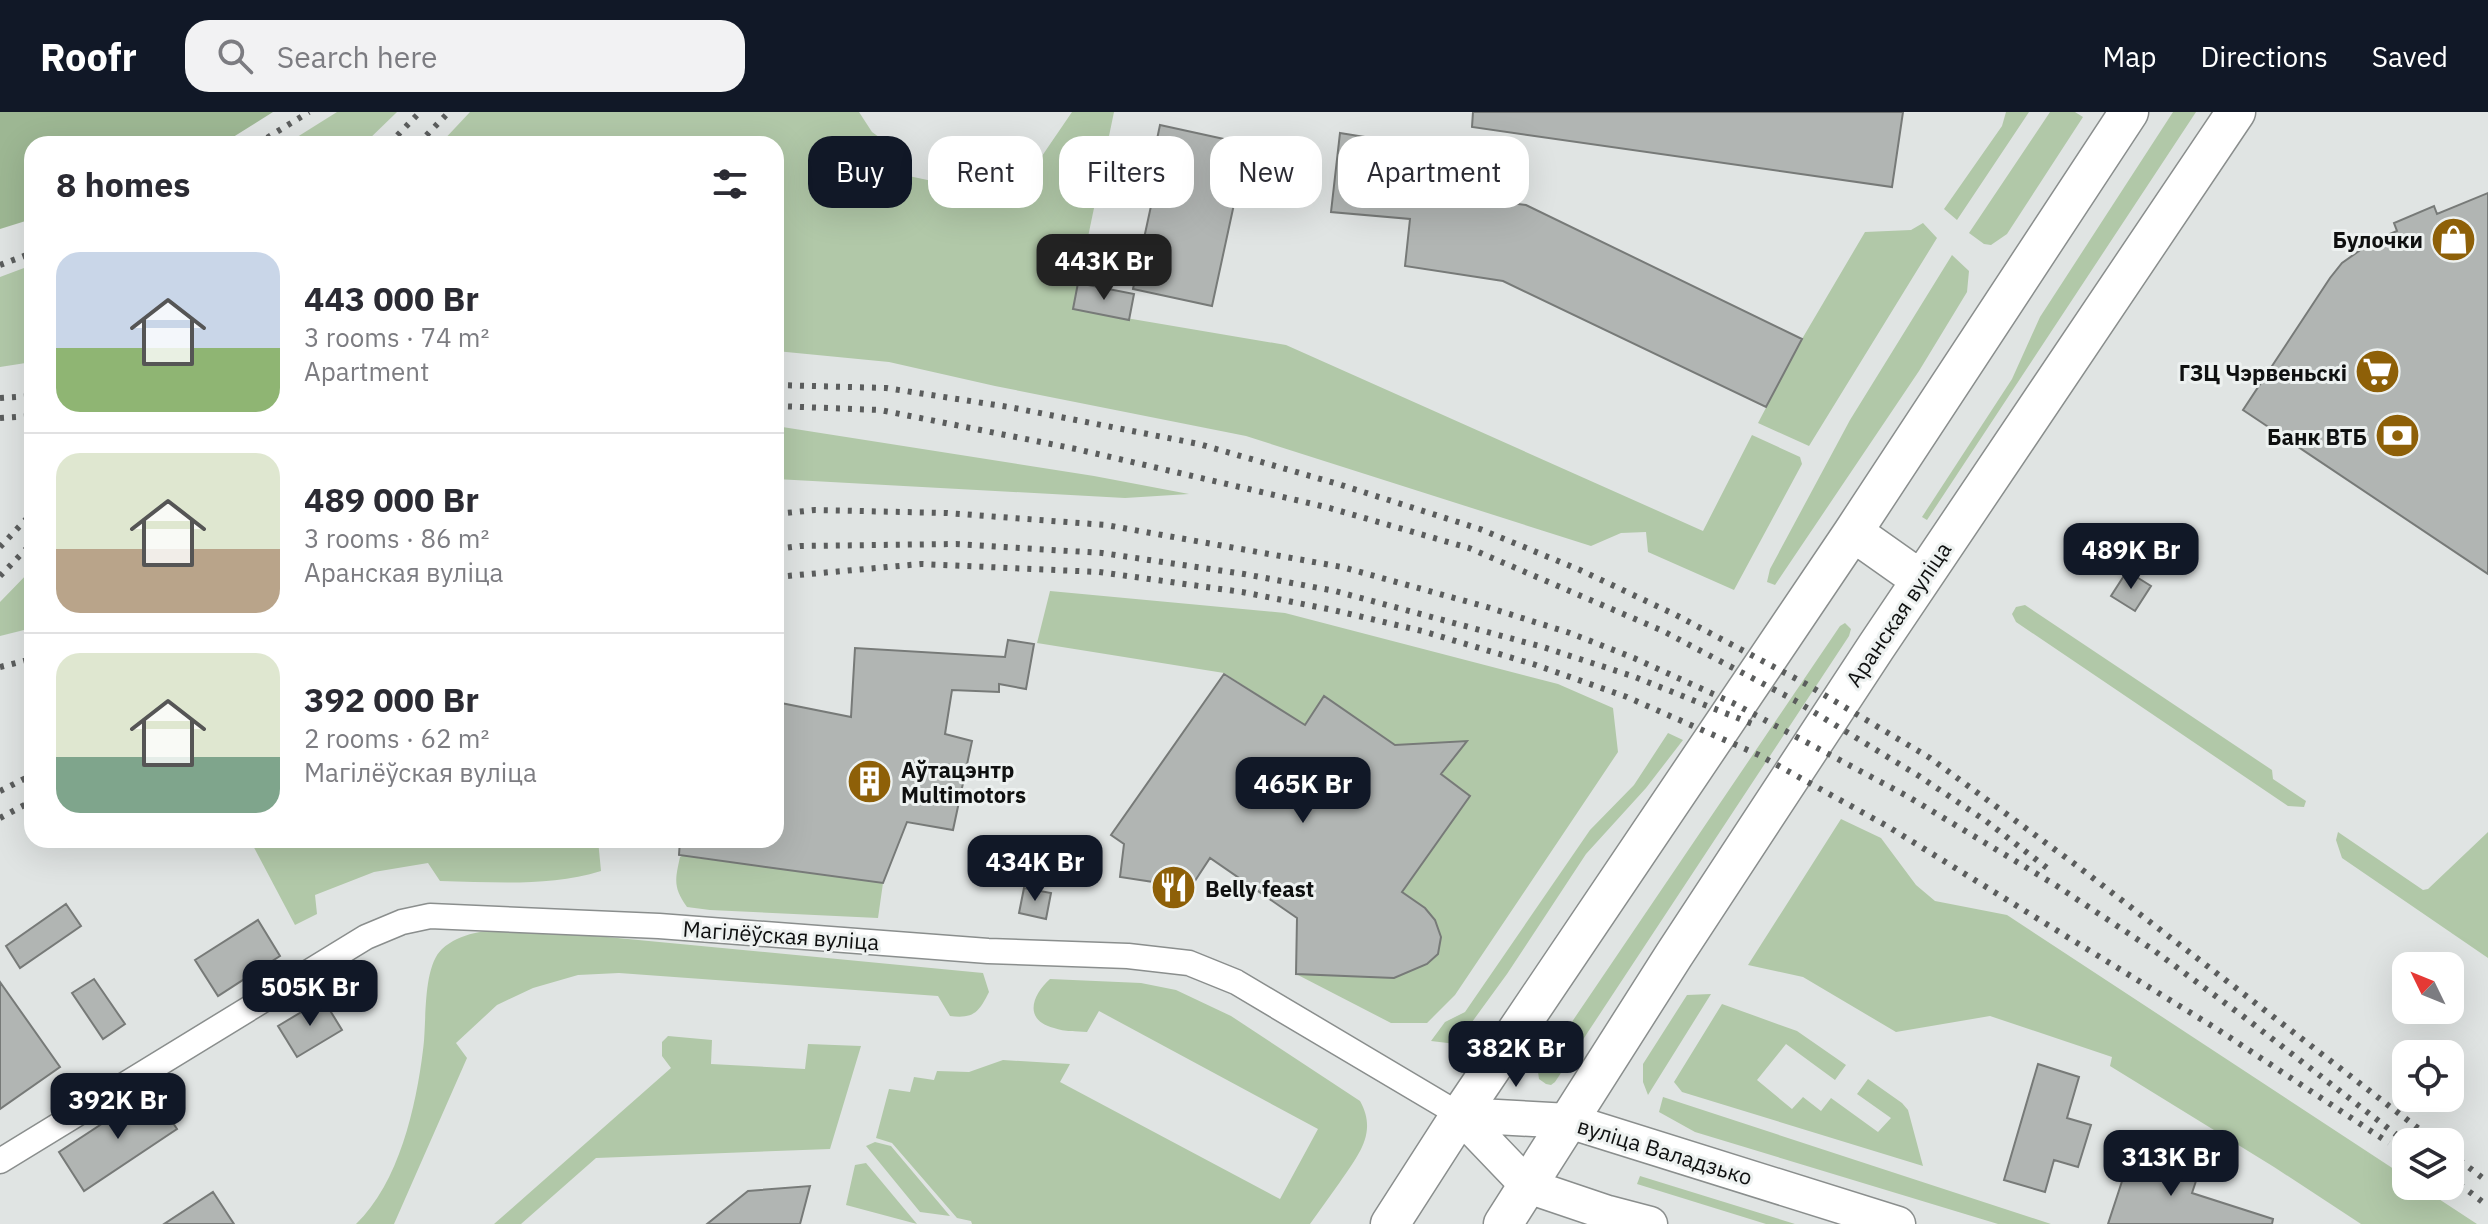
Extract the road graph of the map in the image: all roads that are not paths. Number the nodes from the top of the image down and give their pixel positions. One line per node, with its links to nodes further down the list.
1 (2129, 112): 3 (main road)
2 (2236, 112): 4 (main road, Аранская вуліца)
3 (1853, 532): 4 (main road); 5 (main road)
4 (1921, 580): 6 (main road, Аранская вуліца)
5 (1460, 1115): 6 (main road, вуліца Валадзько); 7 (street, Магілёўская вуліца); 8 (main road); 9 (main road)
6 (1569, 1121): 8 (main road); 12 (main road, вуліца Валадзько)
7 (0, 1161)
8 (1528, 1186): 10 (main road); 11 (main road)
9 (1390, 1224)
10 (1503, 1224)
11 (1650, 1224)
12 (1898, 1224)

